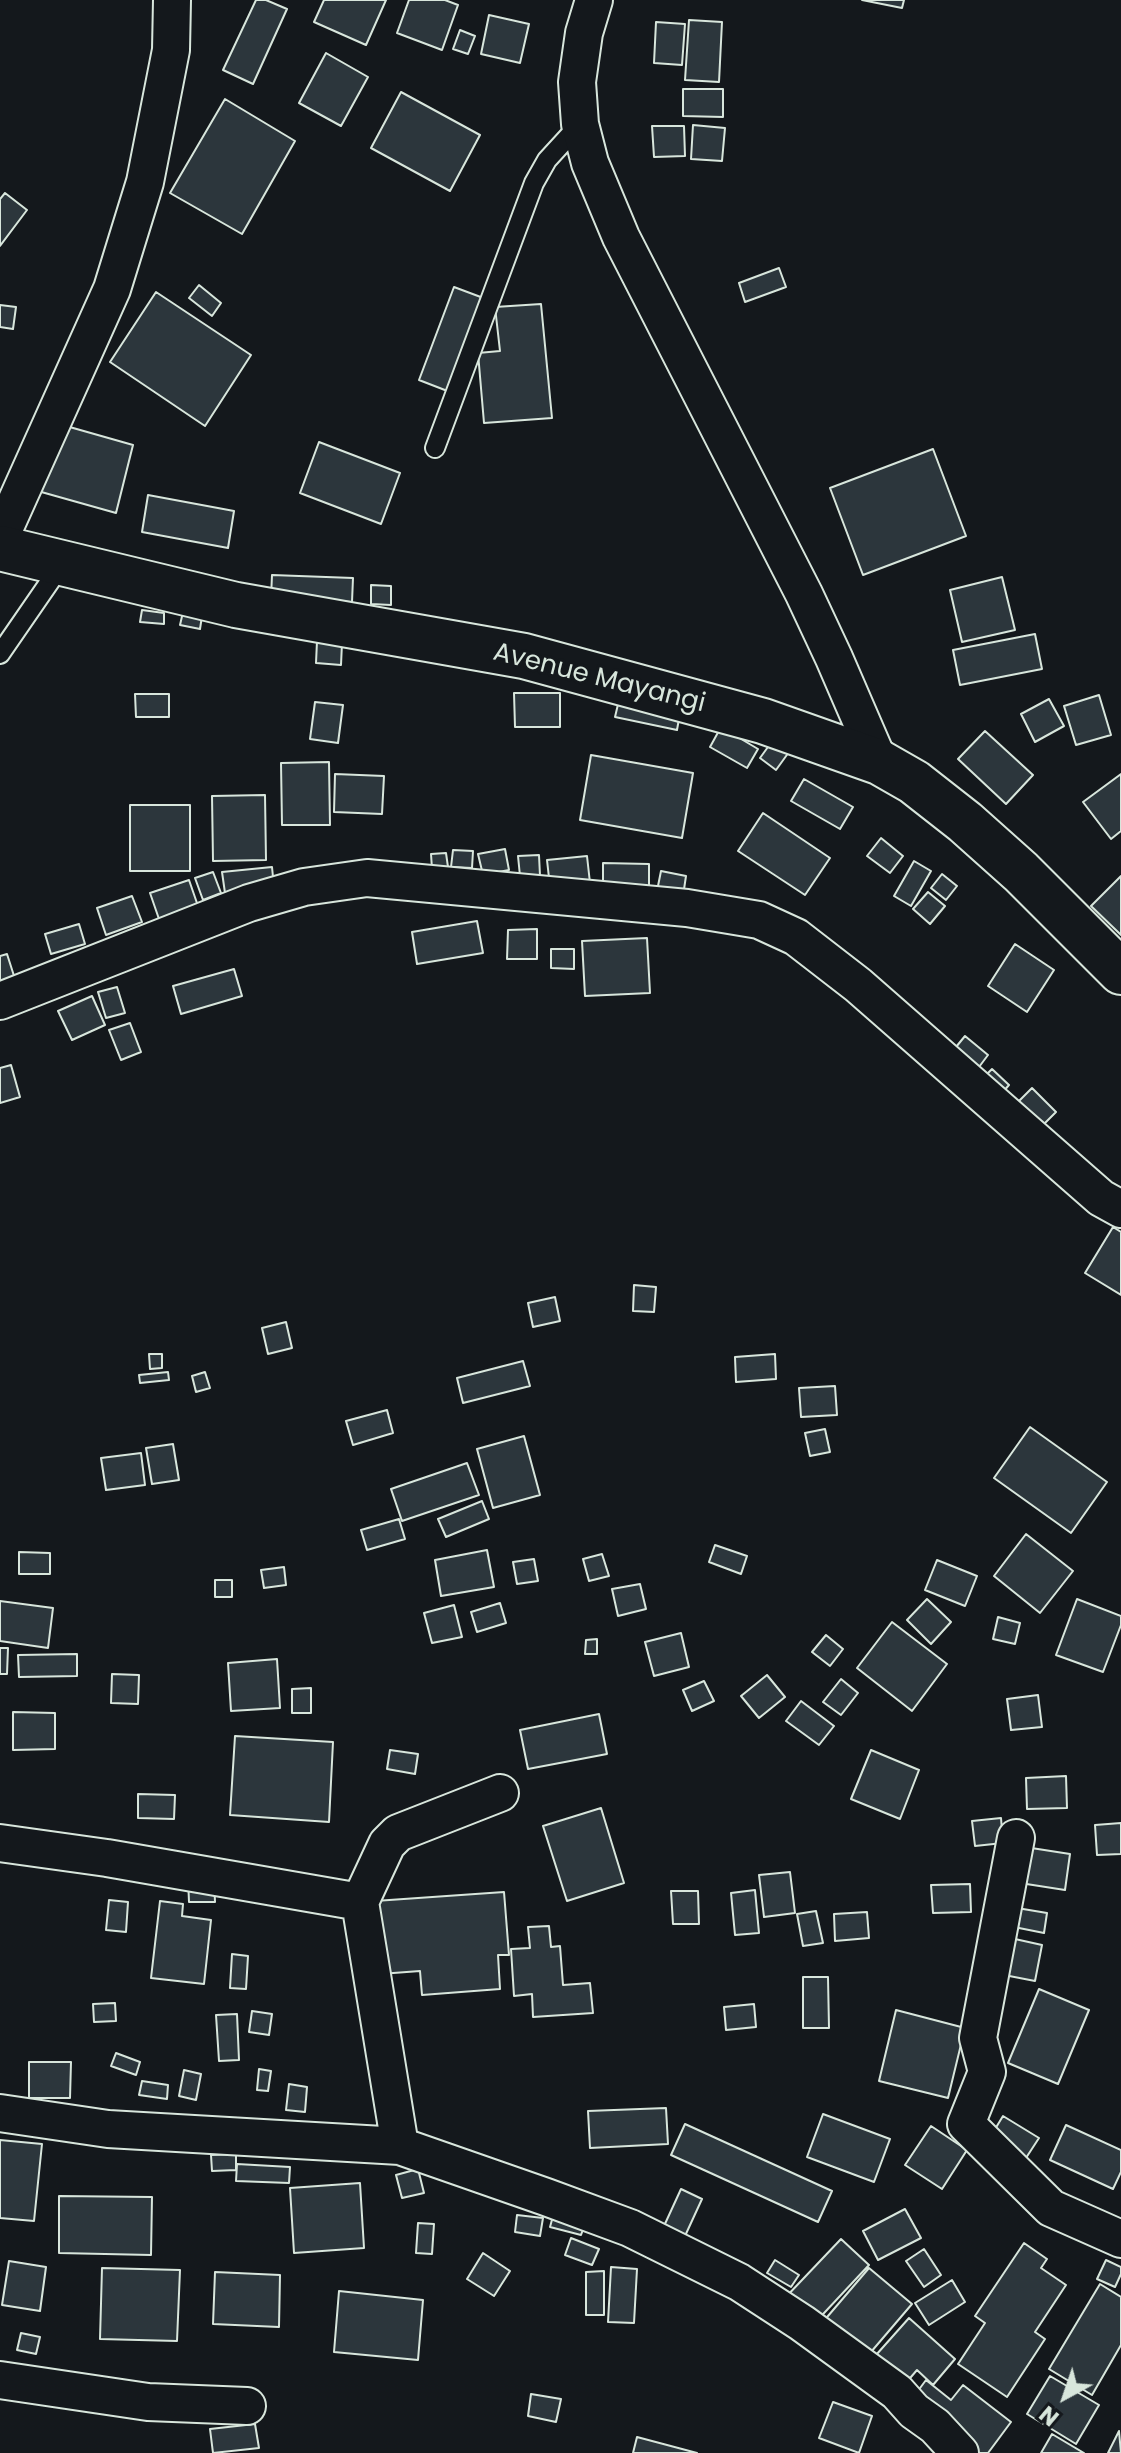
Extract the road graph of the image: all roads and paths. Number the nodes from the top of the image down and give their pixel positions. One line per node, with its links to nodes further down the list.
1 (172, 0): 5 (street)
2 (594, 0): 3 (street)
3 (580, 124): 4 (lane); 9 (street)
4 (435, 448)
5 (0, 538)
6 (0, 548): 7 (street, Avenue Mayangi)
7 (62, 564): 8 (lane); 9 (street, Avenue Mayangi)
8 (0, 654)
9 (879, 762): 10 (street, Avenue Mayangi)
10 (1121, 972)
11 (0, 1001): 12 (street)
12 (1121, 1209)
13 (500, 1793): 16 (street)
14 (1016, 1838): 19 (street)
15 (0, 1843): 16 (street)
16 (360, 1902): 18 (street)
17 (0, 2113): 18 (street)
18 (400, 2146): 22 (street)
19 (1121, 2239)
20 (0, 2380): 21 (street)
21 (247, 2406)
22 (960, 2453)

